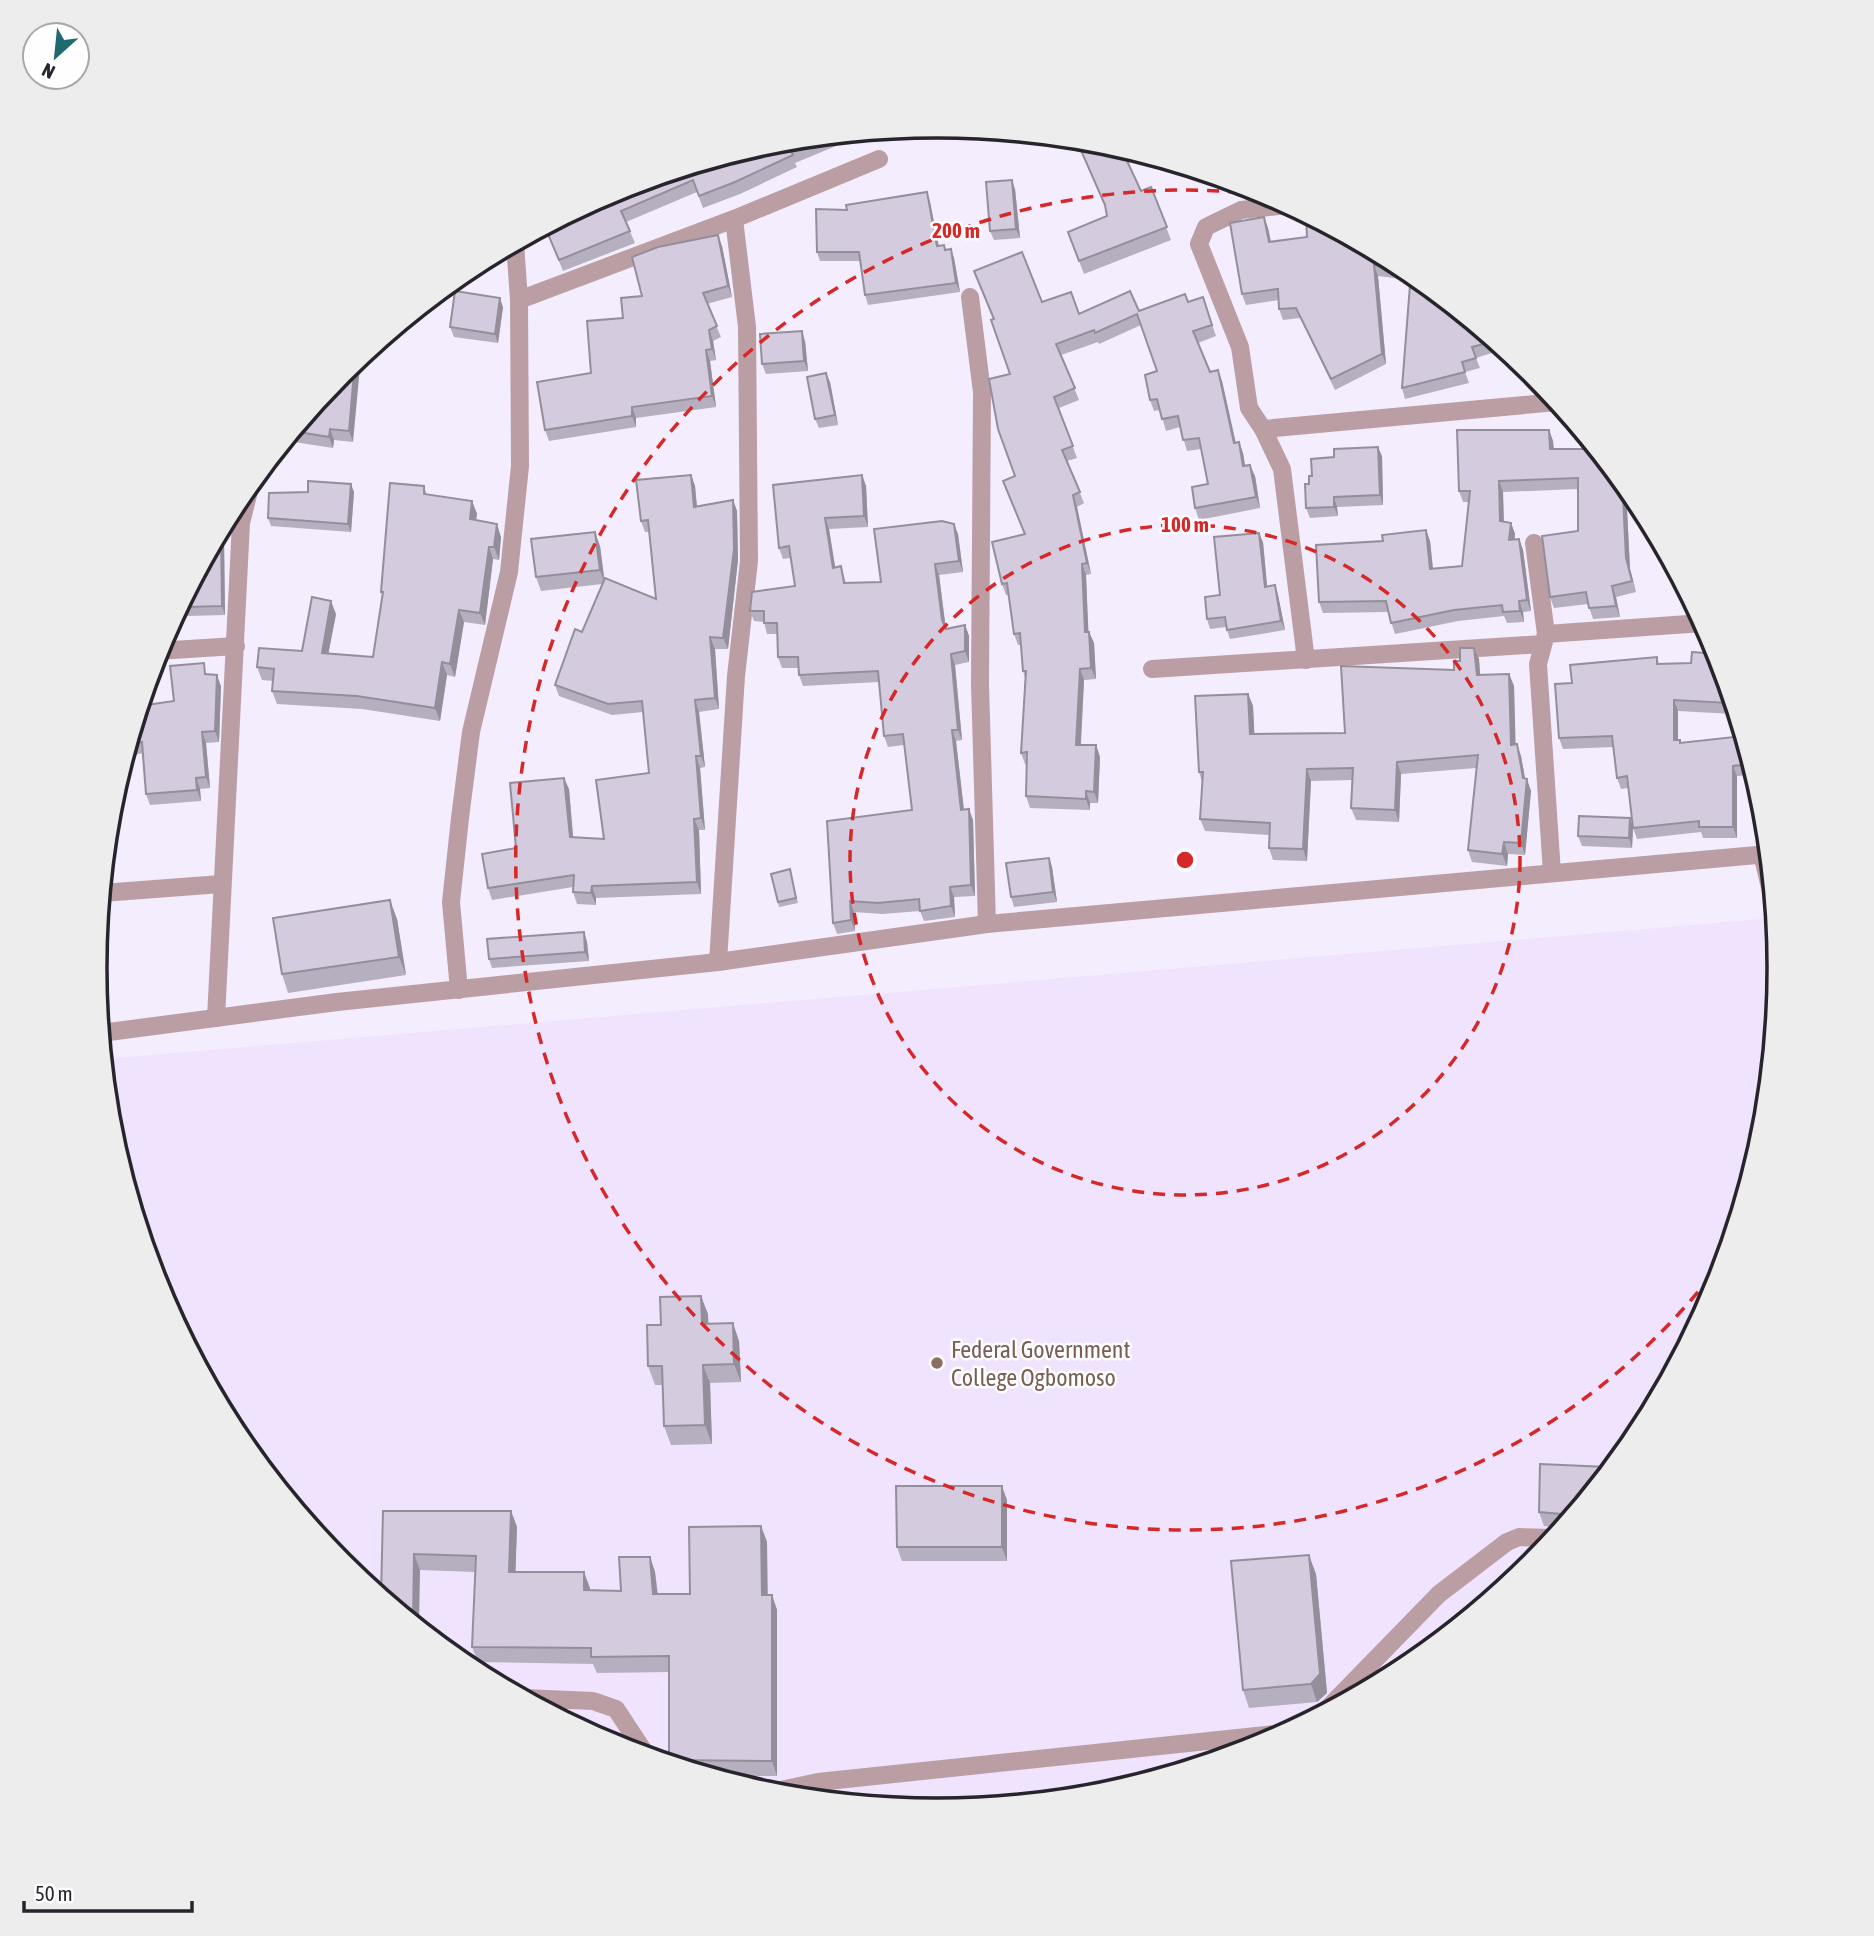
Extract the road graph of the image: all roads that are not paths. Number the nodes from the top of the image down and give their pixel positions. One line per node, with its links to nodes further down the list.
1 (878, 159): 3 (street)
2 (1269, 207): 8 (street)
3 (734, 219): 6 (street); 22 (street)
4 (516, 253): 6 (street)
5 (970, 297): 21 (street)
6 (519, 299): 23 (street)
7 (1544, 403): 8 (street)
8 (1263, 429): 15 (street)
9 (245, 510): 13 (street)
10 (1534, 543): 12 (street)
11 (1692, 624): 12 (street)
12 (1544, 639): 15 (street); 18 (street)
13 (236, 646): 14 (street); 19 (street)
14 (170, 650)
15 (1306, 660): 16 (street)
16 (1152, 669)
17 (1759, 855): 18 (street)
18 (1552, 873): 21 (street)
19 (220, 884): 20 (street); 24 (street)
20 (111, 892)
21 (987, 924): 22 (street)
22 (718, 962): 23 (street)
23 (459, 990): 24 (street)
24 (216, 1018): 25 (street)
25 (110, 1033)
26 (1540, 1538): 27 (street)
27 (1344, 1691)
28 (544, 1699): 30 (street)
29 (1249, 1737): 31 (street)
30 (637, 1742)
31 (821, 1790)

